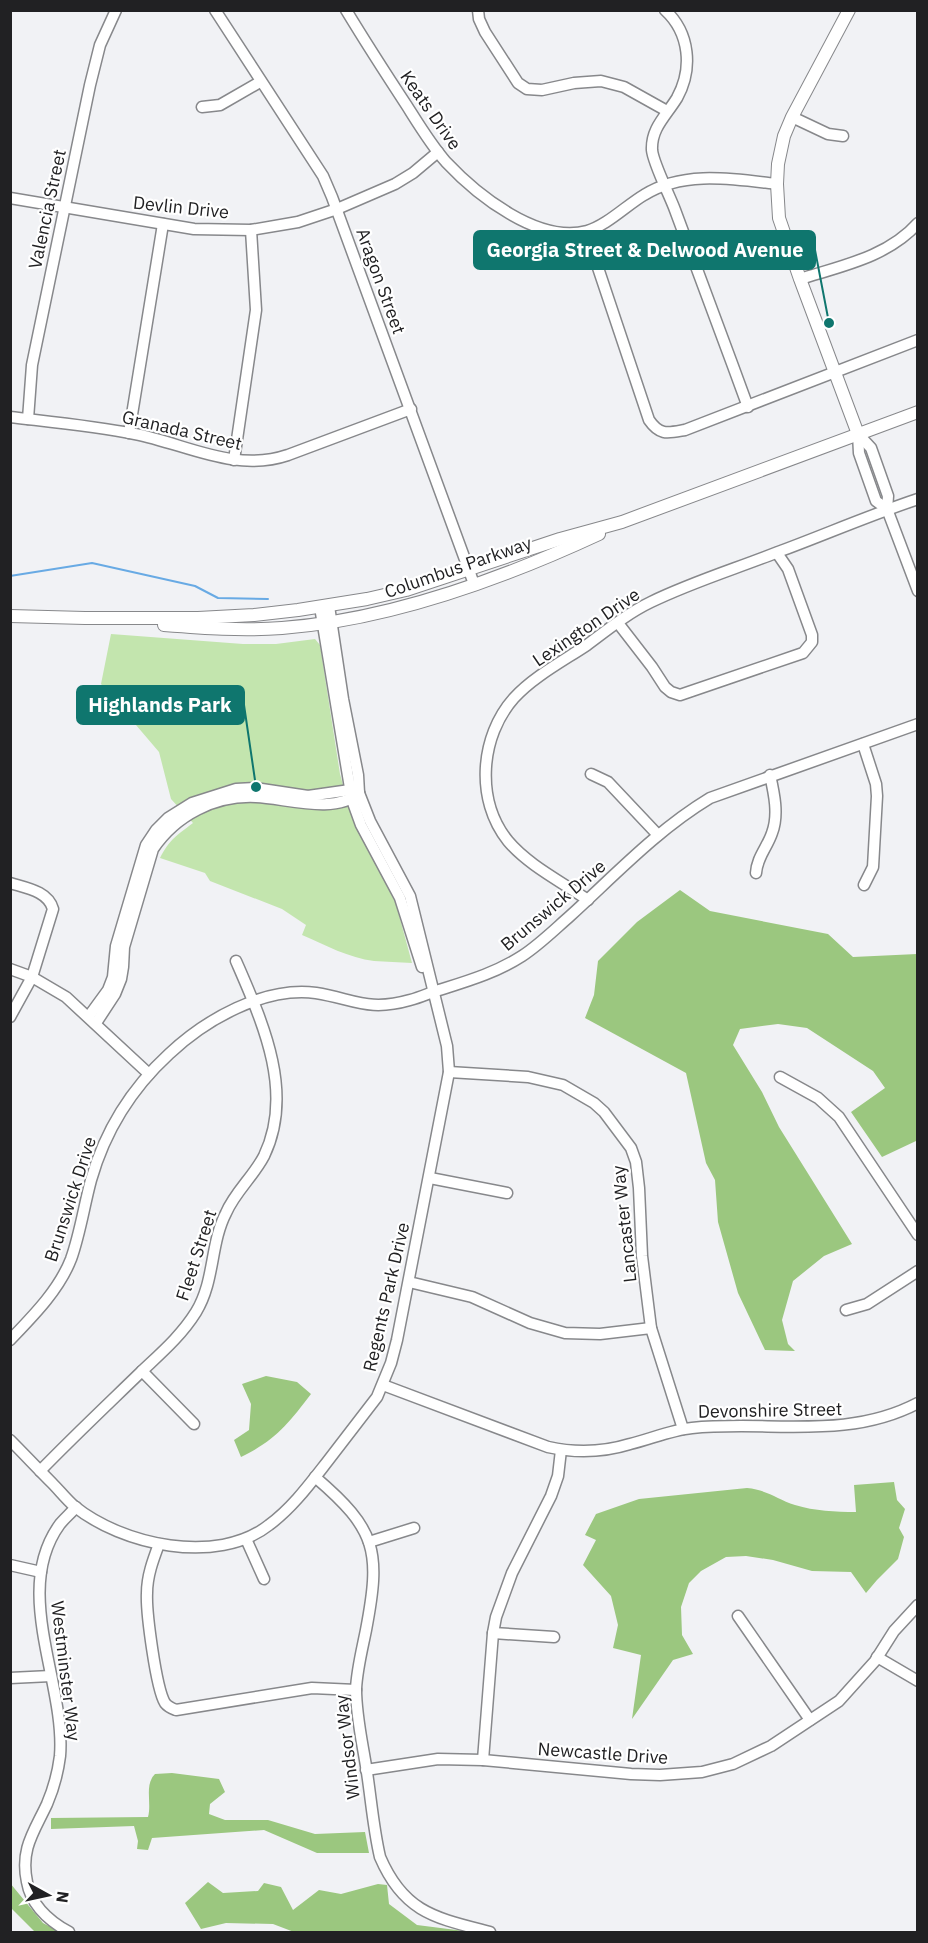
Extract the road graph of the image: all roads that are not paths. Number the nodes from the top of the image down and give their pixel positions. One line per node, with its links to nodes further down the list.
1 (116, 10): 16 (street, Valencia Street)
2 (215, 10): 7 (street, Aragon Street)
3 (346, 10): 12 (street, Keats Drive)
4 (478, 10): 9 (street)
5 (665, 10): 9 (street)
6 (849, 10): 10 (main road)
7 (260, 82): 8 (street); 17 (street, Aragon Street)
8 (202, 107)
9 (667, 111): 14 (street)
10 (792, 117): 11 (street); 13 (main road)
11 (843, 136)
12 (438, 152): 17 (street, Devlin Drive); 21 (street, Keats Drive)
13 (777, 184): 14 (street); 22 (main road)
14 (665, 186): 21 (street); 25 (street)
15 (10, 198): 16 (street, Devlin Drive)
16 (64, 207): 19 (street, Devlin Drive); 29 (street, Valencia Street)
17 (337, 209): 20 (street, Devlin Drive); 26 (street, Aragon Street)
18 (918, 223): 22 (street)
19 (163, 224): 20 (street, Devlin Drive); 30 (street)
20 (251, 230): 32 (street)
21 (586, 232): 25 (street)
22 (800, 279): 24 (main road)
23 (918, 340): 24 (street)
24 (835, 371): 25 (street); 31 (main road)
25 (748, 407)
26 (411, 409): 32 (street, Granada Street); 37 (street, Aragon Street)
27 (918, 412): 31 (main road, Columbus Parkway)
28 (10, 417): 29 (street, Granada Street)
29 (28, 419): 30 (street, Granada Street)
30 (129, 433): 32 (street, Granada Street)
31 (858, 434): 34 (street); 35 (main road, Columbus Parkway)
32 (234, 460)
33 (918, 499): 34 (street, Lexington Drive)
34 (887, 509): 36 (street, Lexington Drive); 39 (street)
35 (622, 522): 37 (main road, Columbus Parkway); 38 (main road, Columbus Parkway)
36 (777, 553): 44 (street, Lexington Drive); 44 (street)
37 (470, 570): 38 (street, Aragon Street); 40 (main road, Columbus Parkway)
38 (474, 584): 43 (main road, Columbus Parkway)
39 (918, 591)
40 (324, 606): 42 (main road, Columbus Parkway); 43 (street, Regents Park Drive)
41 (10, 615): 42 (main road, Columbus Parkway)
42 (85, 618): 43 (main road, Columbus Parkway)
43 (326, 622): 49 (street, Regents Park Drive)
44 (618, 623): 54 (street, Lexington Drive)
45 (918, 724): 46 (street, Brunswick Drive)
46 (863, 744): 48 (street, Brunswick Drive); 53 (street)
47 (591, 774): 50 (street)
48 (771, 775): 50 (street, Brunswick Drive); 51 (street)
49 (354, 794): 58 (street, Regents Park Drive); 61 (street)
50 (658, 835): 54 (street, Brunswick Drive)
51 (756, 873)
52 (10, 883): 57 (street)
53 (864, 885)
54 (588, 900): 58 (street, Brunswick Drive)
55 (236, 961): 59 (street, Fleet Street)
56 (10, 969): 57 (street)
57 (32, 977): 60 (street); 61 (street)
58 (433, 992): 59 (street, Brunswick Drive); 62 (street, Regents Park Drive)
59 (253, 1002): 63 (street, Brunswick Drive); 73 (street, Fleet Street)
60 (10, 1017)
61 (92, 1020): 63 (street)
62 (449, 1072): 65 (street, Regents Park Drive); 71 (street, Lancaster Way)
63 (149, 1074): 72 (street, Brunswick Drive)
64 (780, 1077): 67 (street)
65 (430, 1178): 66 (street); 69 (street, Regents Park Drive)
66 (507, 1193)
67 (918, 1235)
68 (918, 1271): 70 (street)
69 (408, 1282): 71 (street); 74 (street, Regents Park Drive)
70 (846, 1310)
71 (651, 1328): 77 (street, Lancaster Way)
72 (10, 1340)
73 (142, 1371): 76 (street); 80 (street, Fleet Street)
74 (383, 1385): 79 (street, Devonshire Street); 81 (street, Regents Park Drive)
75 (916, 1408): 77 (street, Devonshire Street)
76 (194, 1424)
77 (683, 1429): 79 (street, Devonshire Street)
78 (10, 1440): 80 (street, Regents Park Drive)
79 (561, 1450): 92 (street)
80 (40, 1471): 82 (street, Regents Park Drive)
81 (315, 1477): 84 (street, Regents Park Drive); 85 (street, Windsor Way)
82 (76, 1507): 86 (street, Regents Park Drive); 88 (street, Westminster Way)
83 (414, 1528): 85 (street)
84 (246, 1539): 86 (street, Regents Park Drive); 89 (street)
85 (369, 1542): 98 (street, Windsor Way)
86 (159, 1544): 98 (street)
87 (10, 1565): 88 (street)
88 (41, 1572): 95 (street, Westminster Way)
89 (264, 1579)
90 (918, 1605): 94 (street, Newcastle Drive)
91 (738, 1616): 99 (street)
92 (493, 1633): 93 (street); 100 (street)
93 (554, 1637)
94 (877, 1657): 97 (street); 99 (street, Newcastle Drive)
95 (51, 1676): 96 (street); 102 (street, Westminster Way)
96 (10, 1678)
97 (918, 1681)
98 (356, 1690): 101 (street, Windsor Way)
99 (810, 1720): 100 (street, Newcastle Drive)
100 (483, 1760): 101 (street, Newcastle Drive)
101 (366, 1770): 103 (street, Windsor Way)
102 (69, 1932)
103 (490, 1932)

